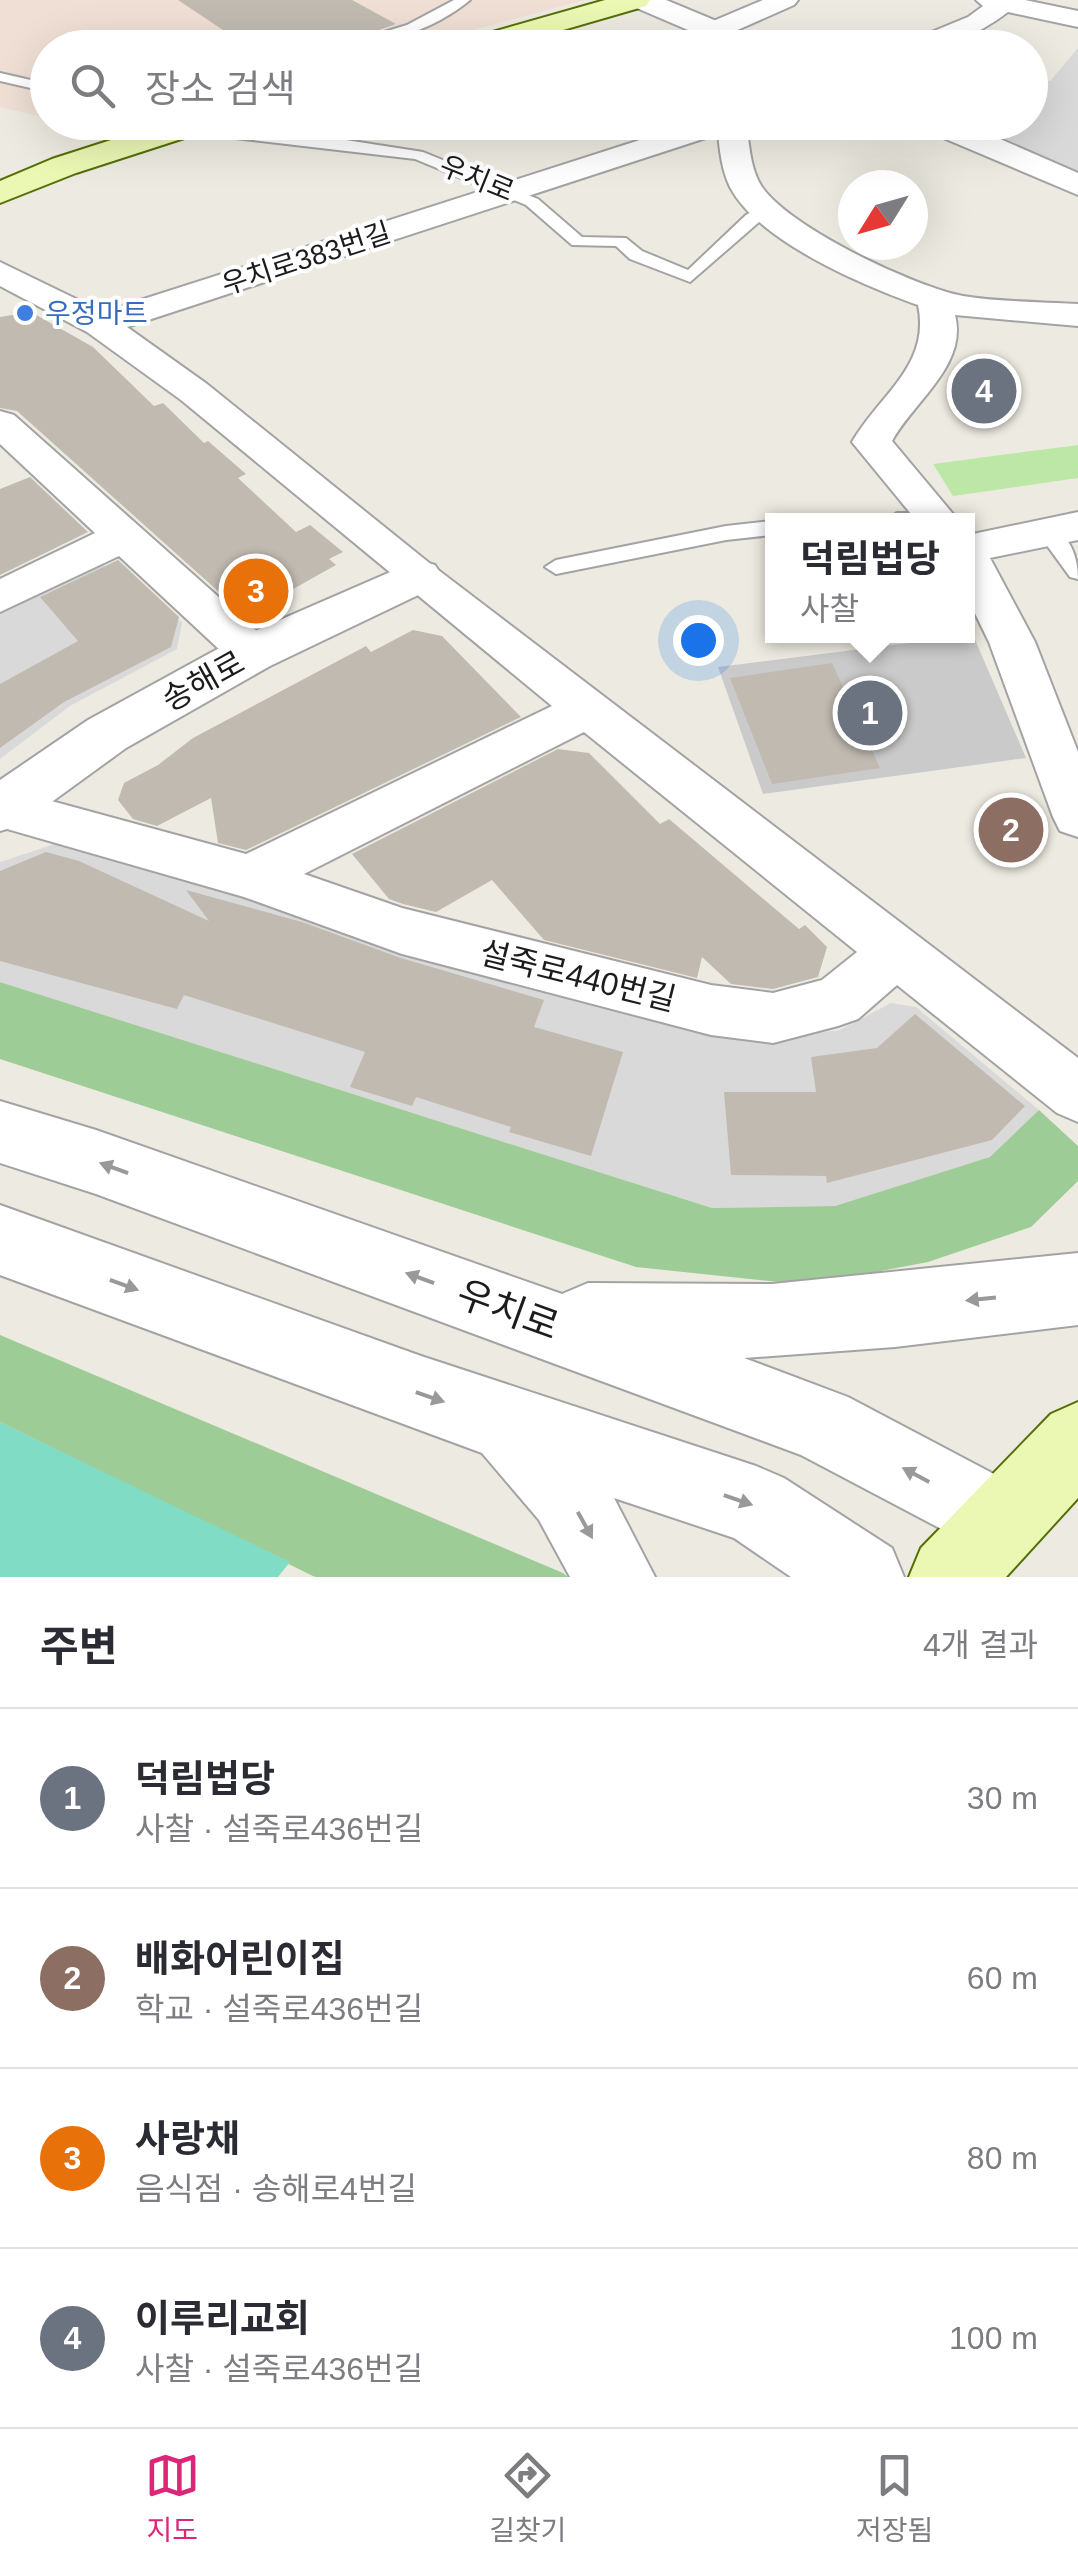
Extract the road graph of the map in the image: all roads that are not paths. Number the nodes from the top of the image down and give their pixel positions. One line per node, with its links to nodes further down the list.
1 (464, 0): 6 (lane)
2 (639, 0): 7 (main road); 8 (street)
3 (784, 0): 9 (street)
4 (996, 2): 5 (street); 10 (street)
5 (1078, 19)
6 (405, 30)
7 (532, 30)
8 (698, 30)
9 (711, 30)
10 (960, 30)
11 (0, 77): 12 (lane)
12 (30, 84)
13 (145, 140): 18 (main road, 우치로)
14 (316, 140): 20 (lane, 우치로)
15 (673, 140): 20 (street, 우치로383번길)
16 (734, 140): 21 (street)
17 (975, 140): 19 (street)
18 (10, 184)
19 (1078, 184)
20 (512, 192): 21 (lane, 우치로); 25 (street, 우치로383번길)
21 (766, 210): 23 (street)
22 (11, 288): 25 (street)
23 (934, 300): 24 (street); 27 (street)
24 (1078, 315)
25 (100, 324): 35 (street)
26 (10, 443): 30 (street)
27 (932, 513)
28 (765, 529): 32 (lane)
29 (1063, 530): 31 (street); 34 (lane)
30 (126, 535): 36 (street); 37 (street)
31 (975, 548)
32 (556, 567)
33 (975, 571): 40 (street)
34 (1078, 572)
35 (418, 576): 37 (street, 송해로); 38 (street)
36 (0, 598)
37 (252, 653): 39 (street, 송해로)
38 (589, 709): 41 (street); 42 (street)
39 (0, 808): 41 (street, 설죽로440번길)
40 (1078, 817)
41 (250, 877): 42 (street, 설죽로440번길)
42 (897, 952): 43 (street)
43 (1078, 1094)
44 (0, 1132): 47 (street, 우치로, one-way to 44)
45 (0, 1240): 48 (street, one-way to 48)
46 (1078, 1289): 47 (street, one-way to 47)
47 (519, 1314): 50 (street, 우치로, one-way to 47)
48 (506, 1422): 51 (street, one-way to 51); 52 (street, one-way to 52)
49 (1078, 1441): 50 (main road)
50 (976, 1549)
51 (614, 1577)
52 (863, 1577)

